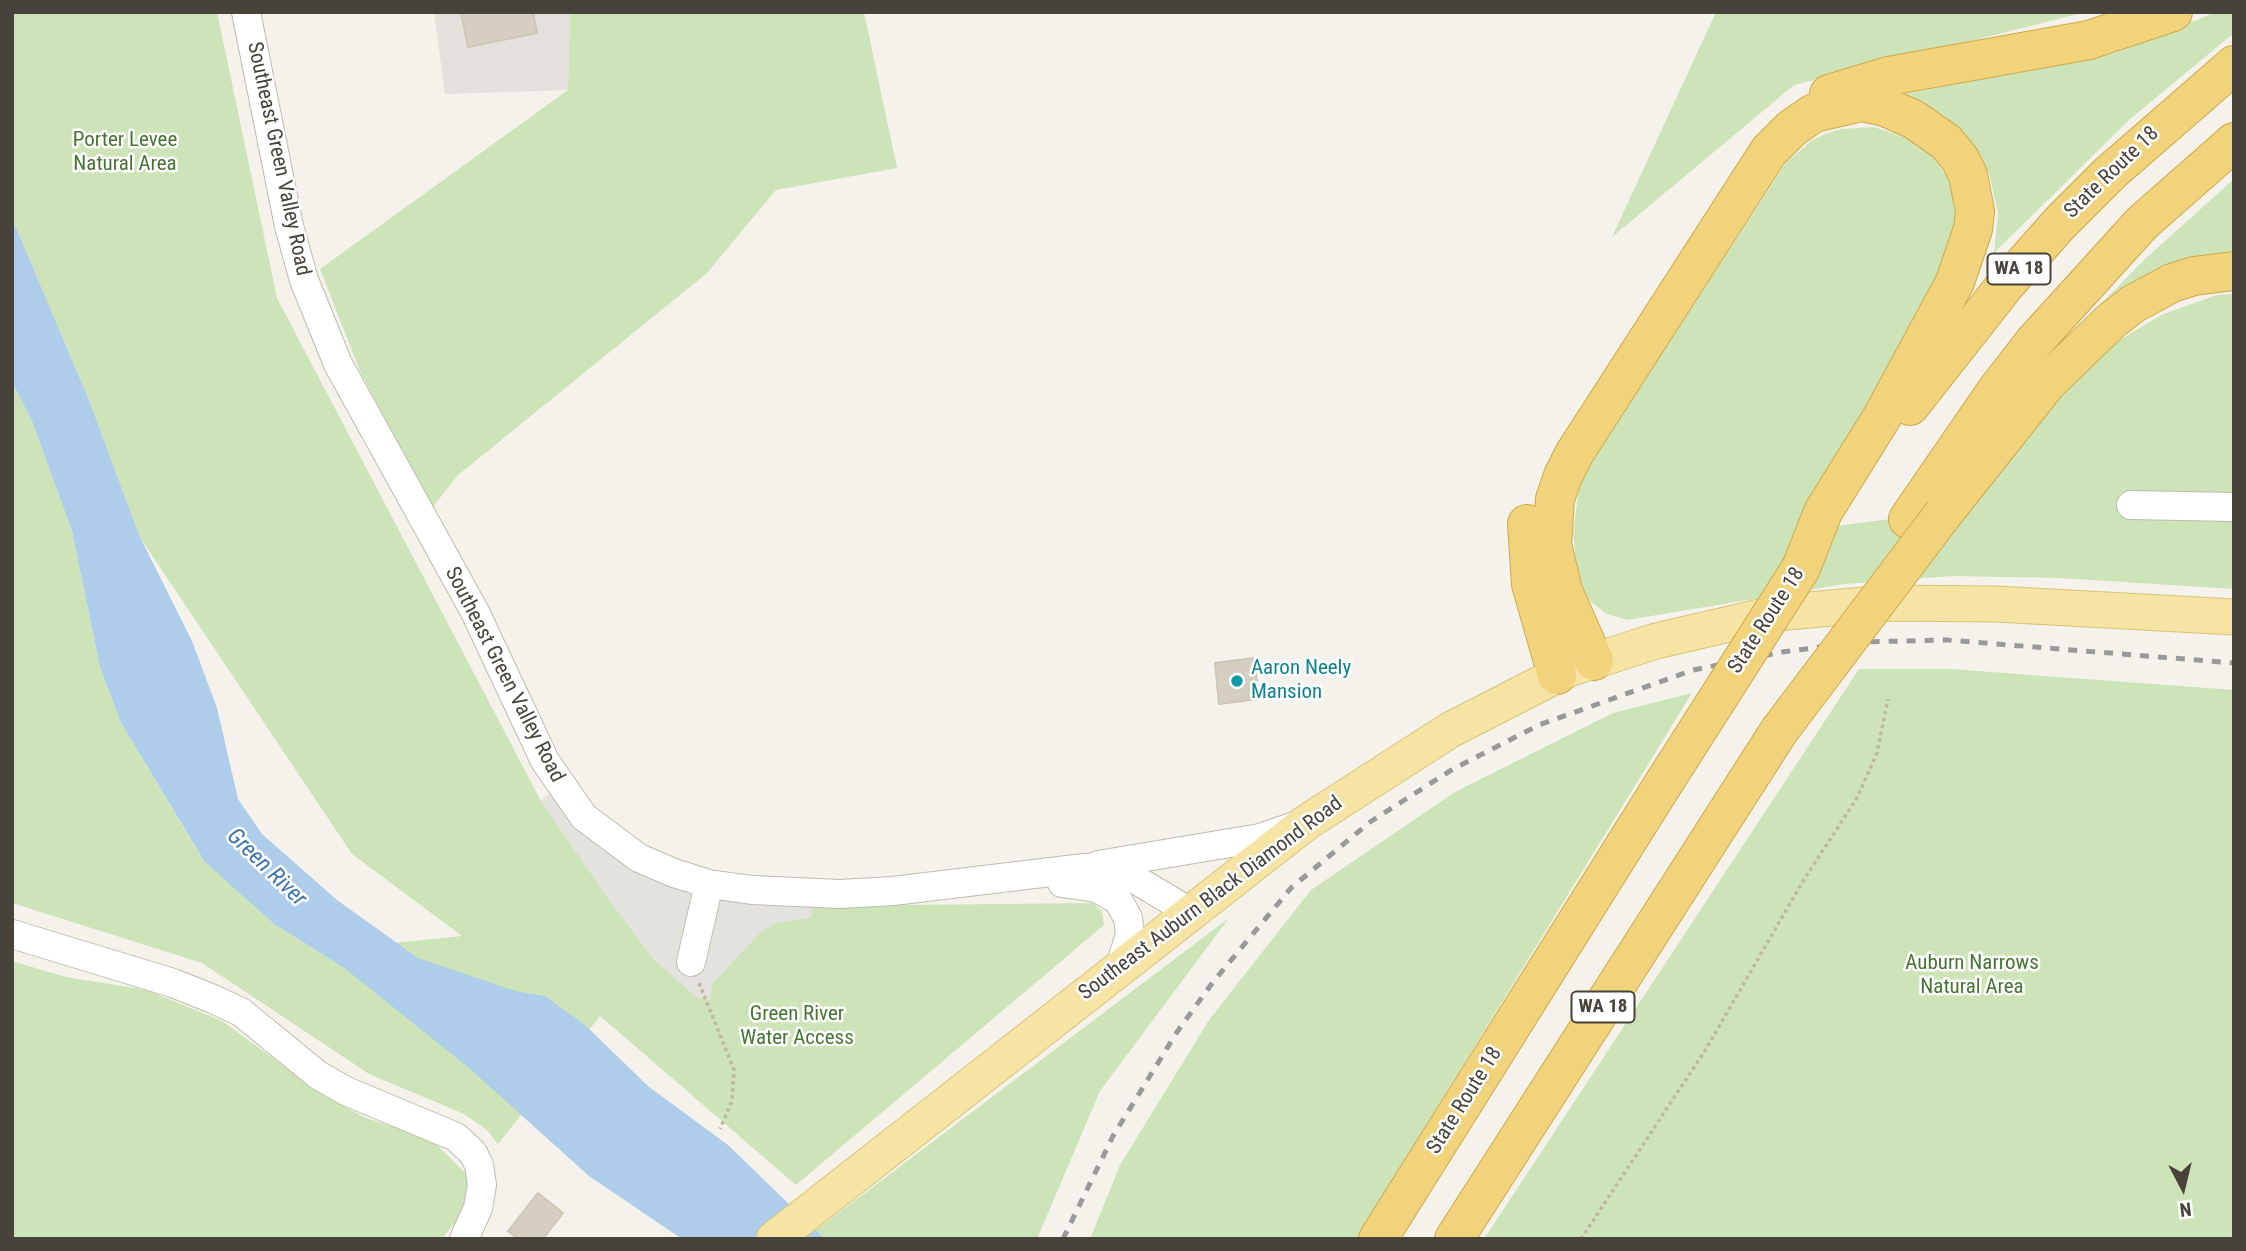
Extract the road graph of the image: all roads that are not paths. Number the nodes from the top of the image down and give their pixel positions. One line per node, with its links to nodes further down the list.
1 (246, 12): 16 (street, Southeast Green Valley Road)
2 (2173, 12): 12 (highway)
3 (2234, 65): 8 (highway, State Route 18 / WA 18)
4 (2234, 142): 9 (highway, WA 18)
5 (2234, 271): 9 (highway)
6 (2131, 505): 7 (street)
7 (2234, 507)
8 (1833, 509): 11 (highway); 23 (highway, State Route 18, bridge)
9 (1926, 516): 24 (highway, WA 18, bridge)
10 (2234, 617): 11 (main road, Southeast Auburn Black Diamond Road)
11 (1594, 661): 12 (main road, Southeast Auburn Black Diamond Road)
12 (1557, 675): 13 (main road, Southeast Auburn Black Diamond Road)
13 (1307, 822): 14 (street); 17 (main road, Southeast Auburn Black Diamond Road)
14 (1084, 868): 15 (street, Southeast Green Valley Road); 17 (street, Southeast Green Valley Road)
15 (983, 881): 16 (street, Southeast Green Valley Road); 20 (street)
16 (709, 884): 19 (street)
17 (1189, 912): 20 (main road, Southeast Auburn Black Diamond Road)
18 (12, 934): 21 (street)
19 (691, 962)
20 (1121, 966): 22 (main road, Southeast Auburn Black Diamond Road)
21 (464, 1239)
22 (774, 1239)
23 (1378, 1239)
24 (1454, 1239)

